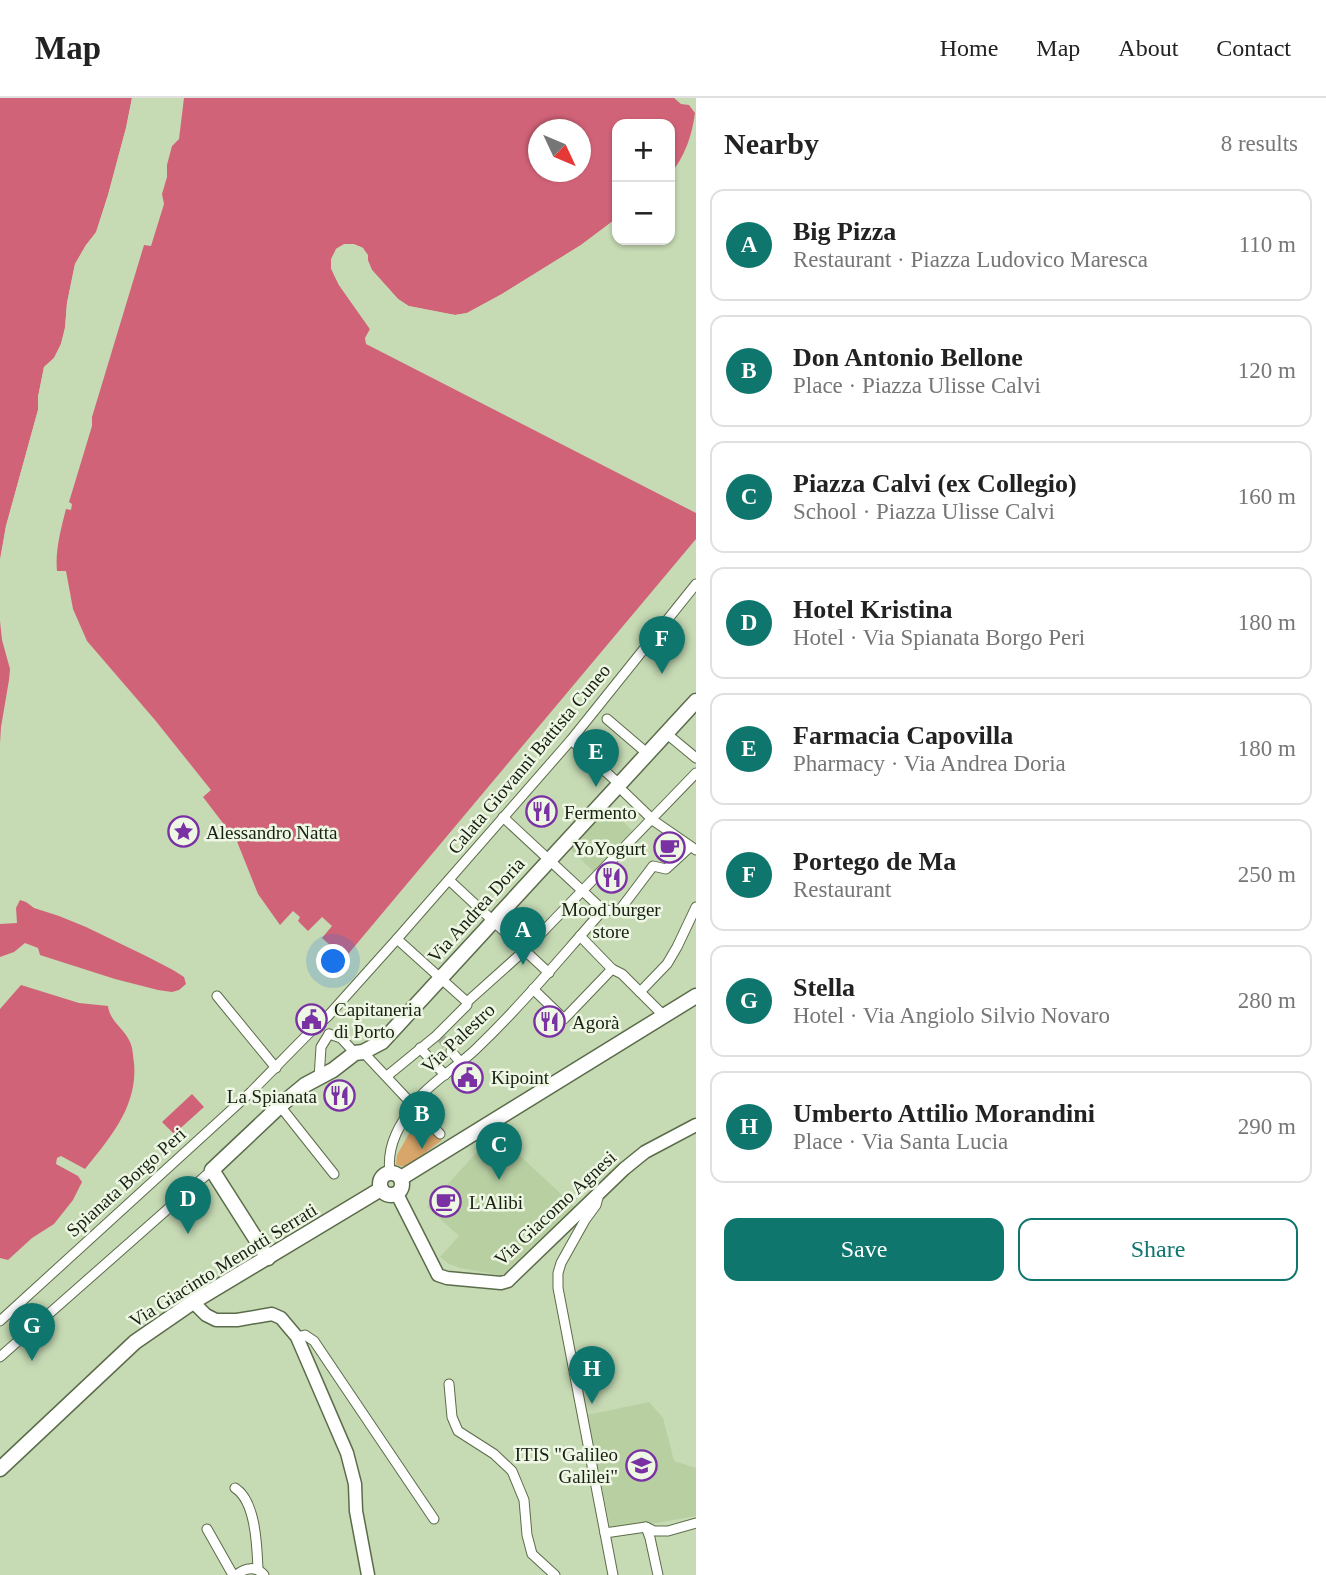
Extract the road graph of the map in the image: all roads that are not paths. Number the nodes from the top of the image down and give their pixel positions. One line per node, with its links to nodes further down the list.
1 (696, 584): 5 (street, Calata Giovanni Battista Cuneo)
2 (696, 701): 4 (main road, Via Andrea Doria)
3 (607, 719): 6 (street)
4 (667, 734): 6 (main road, Via Andrea Doria); 7 (street)
5 (571, 740): 9 (street); 10 (street, Calata Giovanni Battista Cuneo)
6 (648, 754): 9 (main road, Via Andrea Doria)
7 (696, 758)
8 (696, 773): 11 (street)
9 (620, 786): 11 (street); 13 (main road, Via Andrea Doria)
10 (503, 817): 13 (street); 14 (street, Calata Giovanni Battista Cuneo)
11 (654, 819): 12 (street); 15 (street)
12 (693, 849): 17 (street)
13 (548, 860): 15 (street); 18 (main road, Via Andrea Doria)
14 (449, 880): 18 (street); 20 (street, Calata Giovanni Battista Cuneo)
15 (584, 891): 17 (street); 21 (street)
16 (696, 907): 26 (street)
17 (603, 910): 19 (street, Via Palestro)
18 (493, 921): 21 (street); 24 (main road, Via Andrea Doria)
19 (580, 936): 22 (street); 23 (street, Via Palestro)
20 (397, 939): 24 (street); 30 (street, Calata Giovanni Battista Cuneo)
21 (525, 950): 23 (street); 29 (street)
22 (612, 969): 25 (street); 26 (street)
23 (549, 973): 25 (street, Via Palestro)
24 (440, 978): 29 (street); 35 (main road, Via Andrea Doria)
25 (534, 989): 36 (street, Via Palestro)
26 (640, 992): 31 (street)
27 (217, 996): 37 (street)
28 (696, 996): 31 (main road)
29 (467, 1002): 33 (street)
30 (328, 1016): 32 (street); 37 (street, Spianata Borgo Peri)
31 (664, 1016): 47 (main road)
32 (329, 1034): 35 (street); 40 (street)
33 (420, 1048): 38 (street); 39 (street)
34 (451, 1051): 36 (street)
35 (359, 1052): 38 (street); 40 (main road, Via Andrea Doria)
36 (461, 1063): 39 (street, Via Palestro)
37 (276, 1068): 53 (street, Spianata Borgo Peri)
38 (387, 1076): 41 (street)
39 (445, 1076): 41 (street, Via Palestro)
40 (319, 1078): 42 (main road, Via Andrea Doria)
41 (414, 1105): 44 (street); 47 (street, Via Palestro)
42 (279, 1107): 45 (main road, Via Andrea Doria); 46 (street)
43 (696, 1125): 50 (main road, Via Giacomo Agnesi)
44 (440, 1134)
45 (212, 1170): 51 (main road); 55 (street)
46 (334, 1174)
47 (395, 1175): 48 (main road); 49 (main road)
48 (381, 1189): 49 (main road); 51 (main road, Via Giacinto Menotti Serrati)
49 (397, 1194): 50 (main road, Via Giacomo Agnesi)
50 (600, 1194): 63 (street)
51 (268, 1258): 52 (main road, Via Giacinto Menotti Serrati)
52 (193, 1302): 54 (main road); 57 (main road, Via Giacinto Menotti Serrati)
53 (0, 1321)
54 (297, 1337): 59 (street); 66 (main road)
55 (0, 1357)
56 (449, 1384): 67 (street)
57 (0, 1469)
58 (235, 1488): 64 (street)
59 (435, 1519)
60 (696, 1523): 61 (street)
61 (646, 1527): 63 (street); 69 (street)
62 (207, 1529): 65 (street)
63 (605, 1533): 68 (street)
64 (261, 1572): 65 (street)
65 (234, 1575)
66 (368, 1575)
67 (555, 1575)
68 (613, 1575)
69 (659, 1575)

